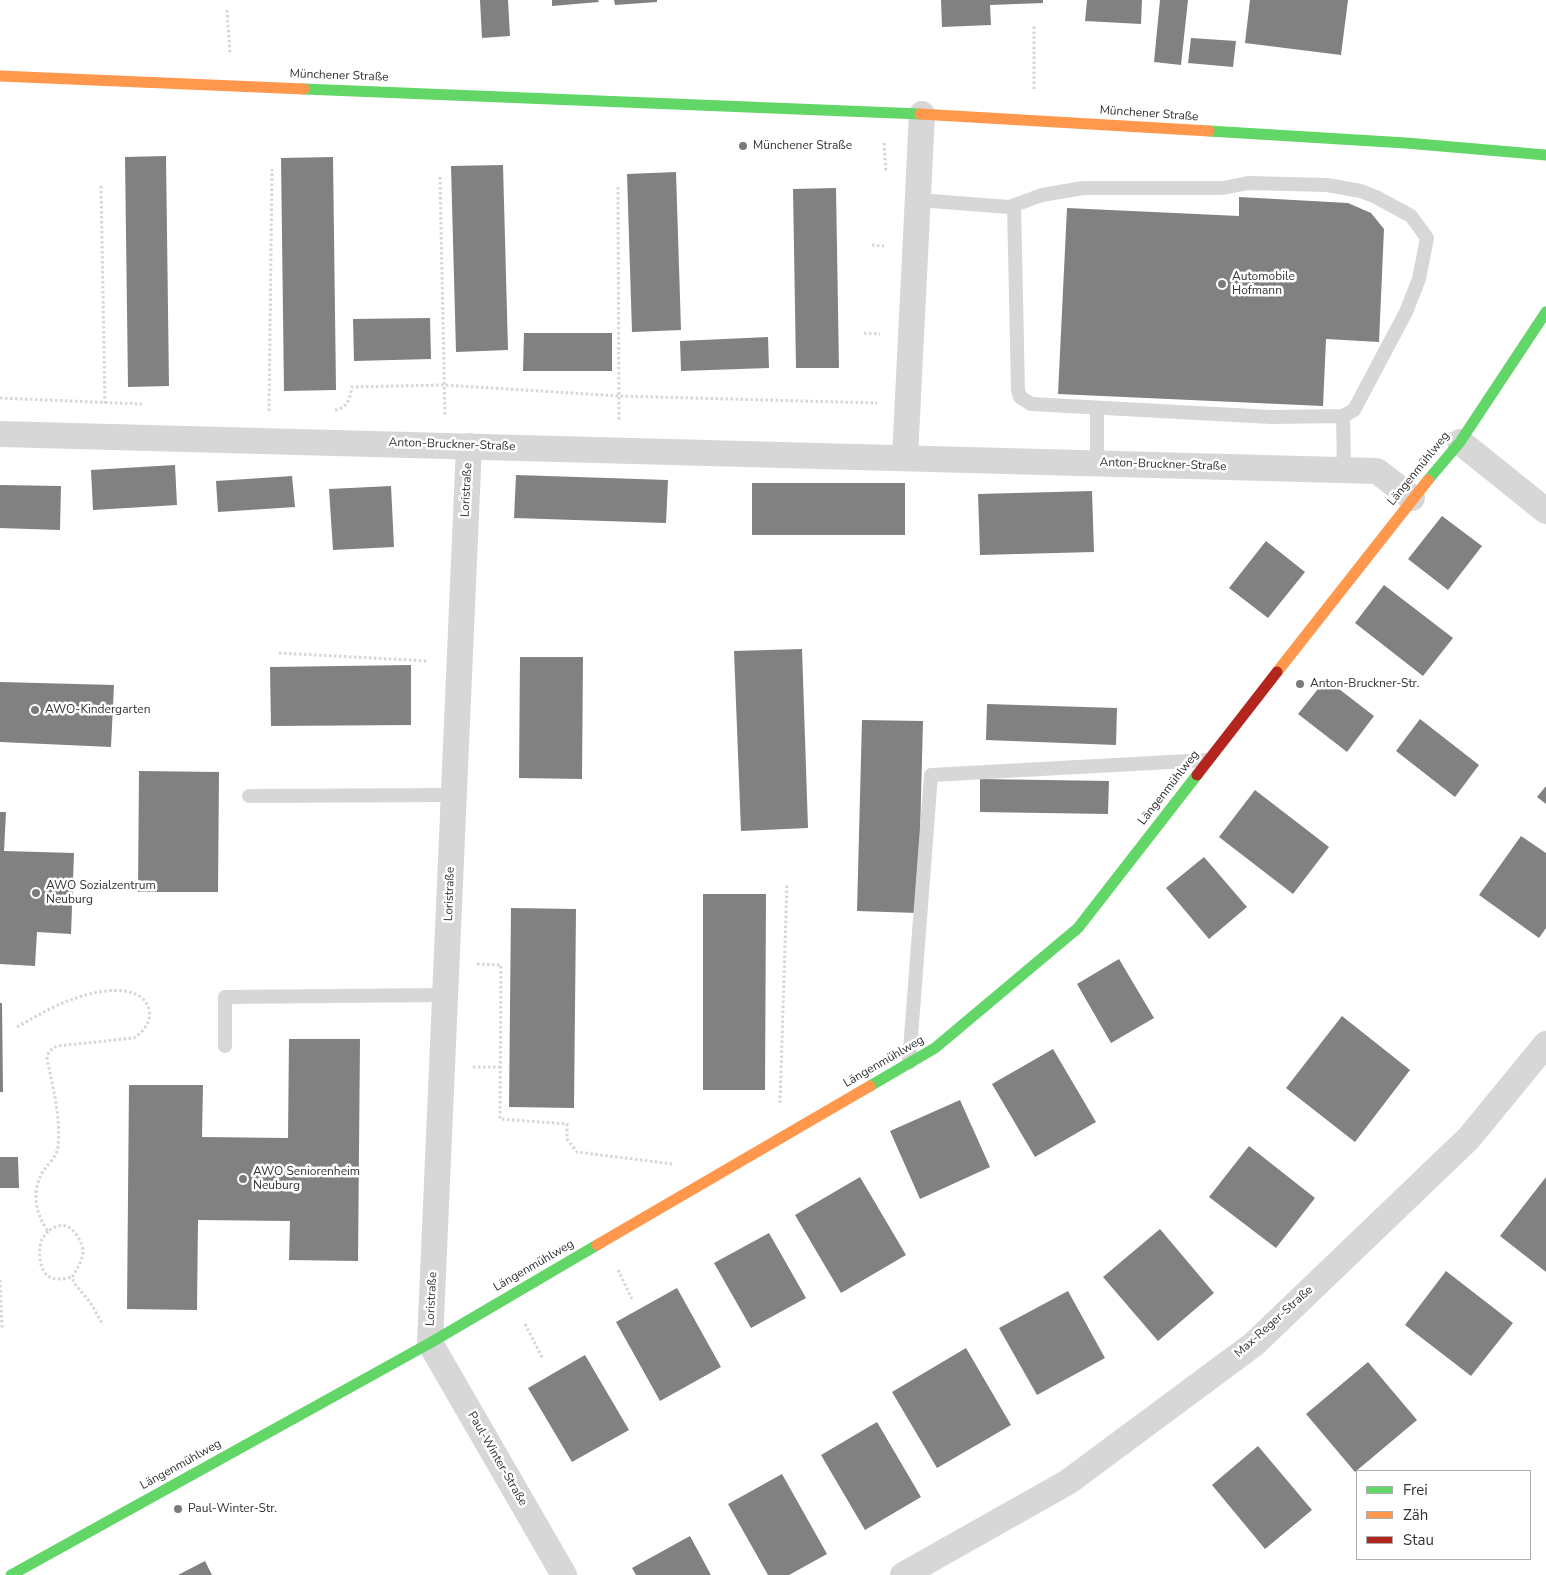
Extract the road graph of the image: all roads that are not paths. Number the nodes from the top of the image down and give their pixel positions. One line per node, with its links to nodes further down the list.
1 (0, 76): 2 (street, Münchener Straße)
2 (922, 114): 3 (street, Münchener Straße); 4 (street)
3 (1546, 155)
4 (918, 200): 5 (lane); 12 (street)
5 (1014, 205): 7 (lane); 8 (lane)
6 (1546, 312): 10 (street, Längenmühlweg)
7 (1098, 408): 8 (lane); 13 (lane)
8 (1343, 416): 14 (lane)
9 (0, 434): 11 (street, Anton-Bruckner-Straße)
10 (1460, 442): 15 (street, Längenmühlweg); 16 (street)
11 (457, 445): 12 (street, Anton-Bruckner-Straße); 18 (street, Loristraße)
12 (905, 458): 13 (street, Anton-Bruckner-Straße)
13 (1097, 463): 14 (street, Anton-Bruckner-Straße)
14 (1344, 470): 15 (street, Anton-Bruckner-Straße)
15 (1412, 498): 17 (street, Längenmühlweg)
16 (1546, 511)
17 (1208, 760): 23 (street, Längenmühlweg); 23 (lane)
18 (454, 795): 19 (lane); 20 (street, Loristraße)
19 (249, 796)
20 (444, 994): 22 (lane); 24 (street, Loristraße)
21 (1546, 1044): 27 (street, Max-Reger-Straße)
22 (225, 1046)
23 (909, 1063): 24 (street, Längenmühlweg)
24 (430, 1343): 25 (street, Längenmühlweg); 26 (street, Paul-Winter-Straße)
25 (11, 1575)
26 (564, 1575)
27 (903, 1575)

